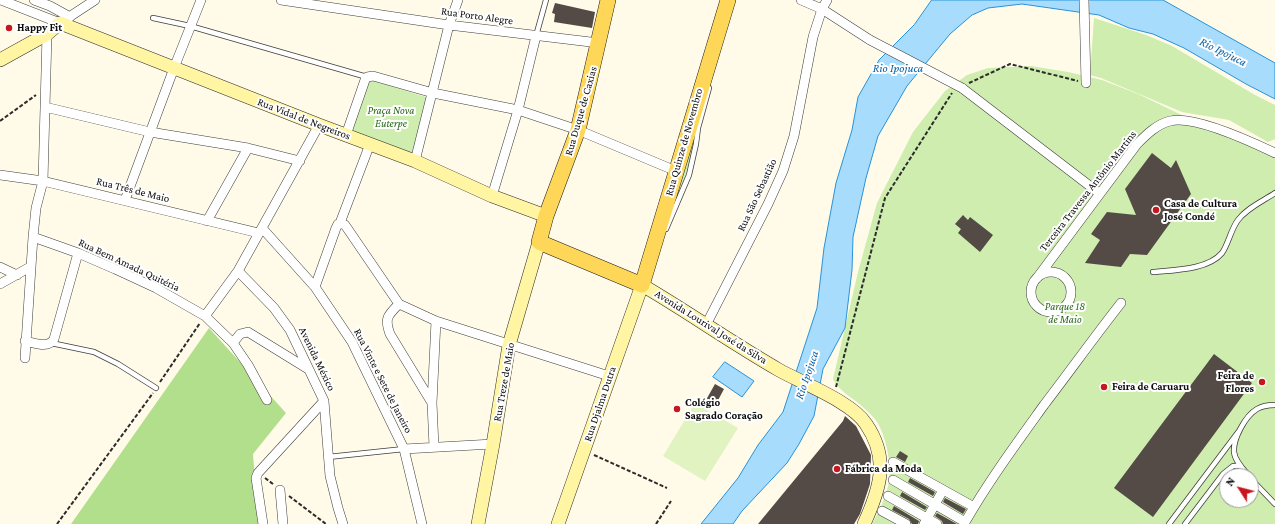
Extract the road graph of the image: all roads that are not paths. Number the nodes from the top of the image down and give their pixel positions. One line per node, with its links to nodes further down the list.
1 (1, 0): 16 (street)
2 (34, 0): 14 (street)
3 (95, 0): 18 (street)
4 (201, 0): 20 (street)
5 (281, 0): 19 (street, Rua Porto Alegre)
6 (458, 0): 19 (street)
7 (546, 0): 22 (lane)
8 (608, 0): 23 (main road, Rua Duque de Caxias)
9 (728, 0): 42 (main road, Rua Quinze de Novembro)
10 (733, 0): 24 (lane)
11 (801, 0): 15 (street)
12 (827, 0): 15 (street, Rua São Sebastião)
13 (1084, 0): 29 (street)
14 (52, 3): 16 (street); 18 (street)
15 (822, 9): 45 (street, bridge); 70 (street, Rua São Sebastião)
16 (46, 18): 18 (street)
17 (153, 18): 20 (lane)
18 (65, 20): 21 (street); 26 (street, Rua Vidal de Negreiros)
19 (449, 25): 22 (street, Rua Porto Alegre); 30 (street)
20 (190, 26): 26 (street); 27 (lane)
21 (47, 34): 25 (street); 31 (street)
22 (536, 36): 23 (street, Rua Porto Alegre); 32 (street)
23 (599, 43): 34 (main road, Rua Duque de Caxias)
24 (717, 55)
25 (0, 60)
26 (174, 68): 33 (street, Rua Vidal de Negreiros); 35 (street)
27 (367, 77): 30 (street); 36 (street)
28 (710, 83): 54 (lane)
29 (1086, 83)
30 (433, 93): 32 (street); 41 (street)
31 (45, 107): 35 (street); 44 (street)
32 (518, 110): 34 (street); 47 (street)
33 (319, 126): 36 (street, Rua Vidal de Negreiros); 40 (street)
34 (578, 130): 42 (street); 49 (main road, Rua Duque de Caxias)
35 (150, 132): 38 (street); 48 (street)
36 (346, 135): 37 (street, Rua Vidal de Negreiros)
37 (370, 144): 41 (street, Rua Vidal de Negreiros); 51 (street)
38 (248, 148): 40 (street); 50 (street)
39 (1275, 153): 45 (street, Terceira Travessa Antônio Martins)
40 (300, 161): 52 (street)
41 (415, 162): 47 (street, Rua Vidal de Negreiros)
42 (676, 171): 63 (main road, Rua Quinze de Novembro)
43 (0, 175): 44 (street, Rua Três de Maio)
44 (43, 181): 48 (street, Rua Três de Maio); 53 (street)
45 (1099, 193): 62 (street, Terceira Travessa Antônio Martins)
46 (1275, 193): 60 (lane)
47 (492, 196): 49 (street, Rua Vidal de Negreiros)
48 (125, 200): 50 (street, Rua Três de Maio)
49 (546, 216): 55 (main road, Rua Duque de Caxias)
50 (207, 221): 52 (street, Rua Três de Maio)
51 (340, 223): 65 (street); 67 (street)
52 (261, 230): 59 (street); 65 (street, Rua Vinte e Sete de Janeiro)
53 (33, 237): 56 (street, Rua Bem Amada Quitéria); 58 (street)
54 (663, 238)
55 (538, 242): 63 (main road); 74 (street, Rua Treze de Maio)
56 (78, 253): 68 (street, Rua Bem Amada Quitéria); 72 (street)
57 (0, 267): 61 (street)
58 (30, 267): 61 (street); 71 (street)
59 (238, 271): 68 (street); 76 (street, Avenida México)
60 (1152, 272)
61 (17, 275): 64 (street)
62 (1037, 278): 62 (street)
63 (647, 282): 70 (street, Avenida Lourival José da Silva); 77 (street, Rua Djalma Dutra)
64 (0, 284)
65 (315, 287): 86 (street, Rua Vinte e Sete de Janeiro)
66 (1122, 303): 97 (street)
67 (399, 304): 69 (street); 81 (street)
68 (205, 316): 73 (street, Rua Bem Amada Quitéria)
69 (436, 321): 74 (street); 81 (street)
70 (706, 325): 107 (street, Avenida Lourival José da Silva)
71 (25, 341): 72 (street); 75 (street)
72 (51, 343): 78 (lane)
73 (232, 343): 76 (street); 79 (street, Rua Bem Amada Quitéria)
74 (509, 344): 77 (street); 84 (street, Rua Treze de Maio)
75 (25, 358)
76 (309, 370): 80 (street, Avenida México)
77 (609, 376): 106 (street, Rua Djalma Dutra)
78 (156, 388)
79 (266, 400)
80 (324, 401): 87 (street, Avenida México); 101 (street)
81 (432, 403): 85 (street)
82 (1275, 405): 83 (lane)
83 (1239, 431): 89 (lane); 110 (lane)
84 (493, 444): 85 (street); 105 (street, Rua Treze de Maio)
85 (434, 447): 86 (street)
86 (404, 449): 87 (lane); 104 (street, Rua Vinte e Sete de Janeiro)
87 (328, 457): 103 (street, Avenida México)
88 (893, 462): 93 (street)
89 (1240, 466): 111 (lane)
90 (893, 480): 95 (street)
91 (1259, 487): 96 (lane)
92 (280, 490): 102 (street)
93 (943, 490): 95 (street); 97 (street)
94 (888, 496): 99 (street)
95 (936, 504): 99 (street); 100 (street)
96 (1275, 504)
97 (974, 507): 100 (street)
98 (882, 511): 108 (street)
99 (926, 521): 109 (street)
100 (965, 523)
101 (263, 524)
102 (283, 524)
103 (343, 524)
104 (422, 524)
105 (478, 524)
106 (558, 524)
107 (864, 524)
108 (906, 524)
109 (937, 524)
110 (1169, 524)
111 (1185, 524)

